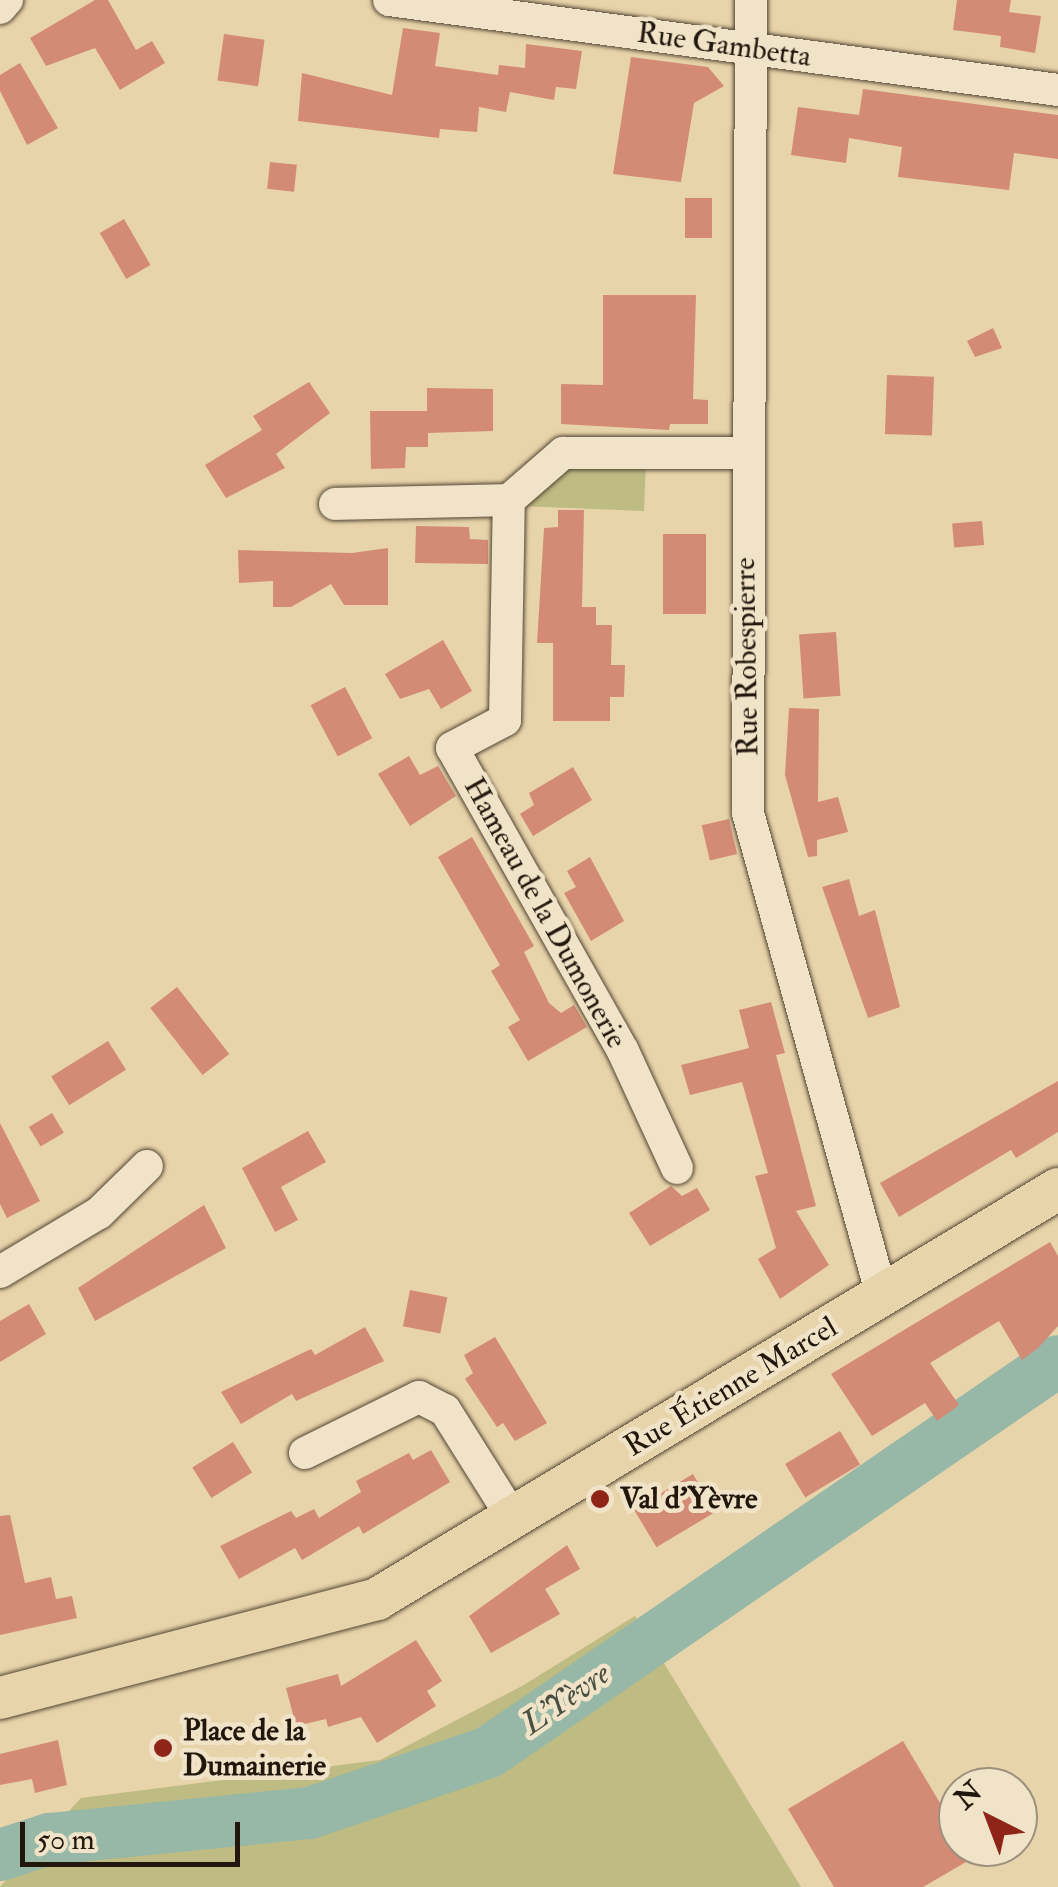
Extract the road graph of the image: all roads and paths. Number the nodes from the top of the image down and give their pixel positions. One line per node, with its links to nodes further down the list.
1 (7, 0): 4 (street)
2 (389, 0): 5 (street, Rue Gambetta)
3 (751, 0): 5 (street, Rue Robespierre)
4 (0, 8)
5 (750, 49): 6 (street, Rue Gambetta); 7 (street, Rue Robespierre)
6 (1058, 90)
7 (745, 453): 8 (street); 14 (street, Rue Robespierre)
8 (509, 500): 9 (street); 11 (street, Hameau de la Dumonerie)
9 (335, 504)
10 (147, 1166): 13 (street)
11 (678, 1168)
12 (1058, 1188): 14 (main road, Rue Étienne Marcel)
13 (0, 1272)
14 (882, 1296): 16 (main road, Rue Étienne Marcel)
15 (305, 1453): 16 (street)
16 (514, 1520): 17 (main road, Rue Étienne Marcel)
17 (0, 1698)

